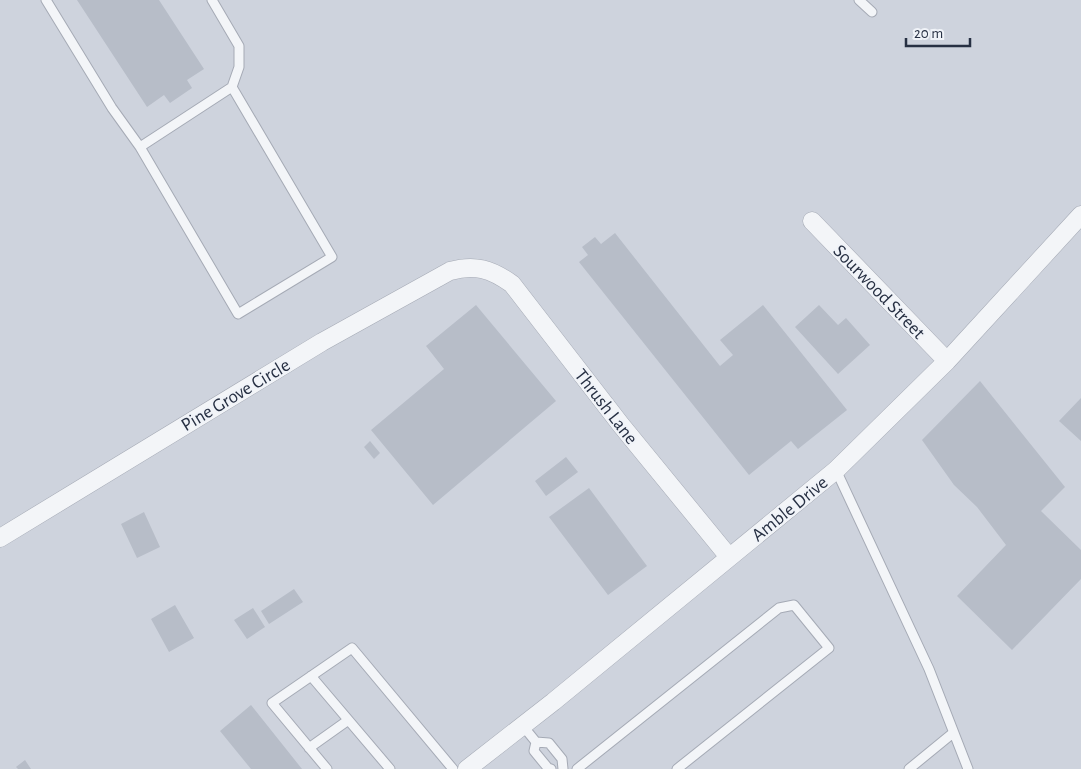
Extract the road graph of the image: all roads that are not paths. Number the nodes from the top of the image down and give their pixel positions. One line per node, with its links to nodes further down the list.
1 (46, 0): 6 (lane)
2 (212, 0): 5 (lane)
3 (859, 0): 4 (lane)
4 (872, 12)
5 (232, 87): 6 (lane); 6 (lane)
6 (140, 147)
7 (1081, 215): 10 (street, Amble Drive)
8 (812, 222): 10 (street, Sourwood Street)
9 (478, 268): 12 (street, Pine Grove Circle); 13 (street, Thrush Lane)
10 (947, 361): 11 (street, Amble Drive)
11 (836, 470): 13 (street, Amble Drive); 17 (lane)
12 (0, 538)
13 (729, 557): 16 (street, Amble Drive)
14 (311, 676): 15 (lane); 19 (lane); 22 (lane)
15 (347, 721): 19 (lane); 21 (lane)
16 (523, 726): 18 (lane); 23 (street, Amble Drive)
17 (953, 733): 28 (lane); 29 (lane)
18 (536, 742): 24 (lane); 25 (lane)
19 (309, 748): 20 (lane)
20 (327, 769)
21 (390, 769)
22 (453, 769)
23 (467, 769)
24 (551, 769)
25 (563, 769)
26 (577, 769): 27 (lane)
27 (677, 769)
28 (909, 769)
29 (968, 769)

